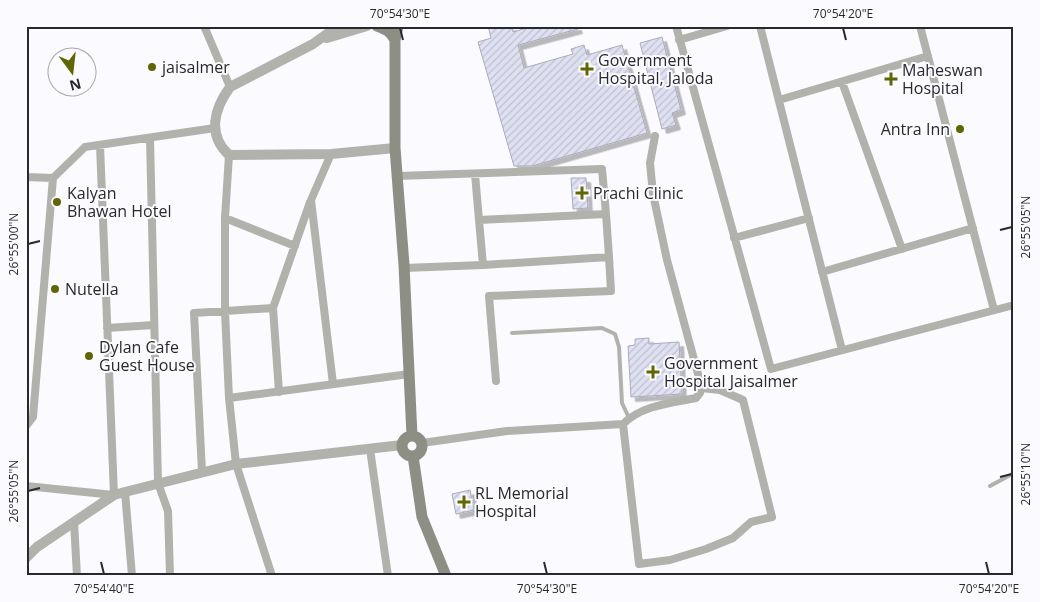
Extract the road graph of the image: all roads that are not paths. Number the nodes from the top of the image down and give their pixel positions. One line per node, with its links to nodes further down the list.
1 (204, 26): 15 (street)
2 (338, 26): 12 (street)
3 (367, 26): 12 (street)
4 (377, 26): 10 (main road)
5 (398, 26): 10 (main road)
6 (676, 26): 11 (street)
7 (727, 26): 11 (street)
8 (760, 26): 16 (street)
9 (920, 26): 13 (street)
10 (395, 40): 21 (main road)
11 (679, 40): 34 (street)
12 (313, 44): 15 (street)
13 (928, 56): 14 (street); 33 (street)
14 (842, 82): 16 (street); 36 (street)
15 (230, 87): 17 (street)
16 (779, 100): 31 (street)
17 (215, 128): 19 (street); 23 (street)
18 (655, 136): 52 (street)
19 (150, 138): 20 (street); 45 (street)
20 (100, 145): 27 (street); 46 (street)
21 (395, 148): 22 (street); 25 (main road)
22 (331, 154): 23 (street); 28 (street)
23 (229, 156): 30 (street)
24 (475, 174): 25 (street); 29 (street); 32 (street)
25 (397, 176): 39 (main road)
26 (26, 177): 27 (street)
27 (53, 178): 56 (street)
28 (310, 200): 35 (street); 51 (street)
29 (606, 214): 32 (street); 37 (street)
30 (225, 218): 35 (street); 44 (street)
31 (809, 218): 34 (street); 40 (street)
32 (479, 220): 38 (street)
33 (973, 228): 36 (street); 43 (street)
34 (734, 238): 48 (street)
35 (294, 246): 42 (street)
36 (902, 248): 40 (street)
37 (609, 257): 38 (street); 50 (street)
38 (483, 265): 39 (street)
39 (404, 268): 49 (main road)
40 (822, 272): 48 (street)
41 (1014, 305): 43 (street)
42 (273, 308): 44 (street); 53 (street)
43 (994, 310): 48 (street)
44 (225, 312): 54 (street); 63 (street)
45 (154, 325): 46 (street); 65 (street)
46 (107, 328): 69 (street)
47 (512, 333): 55 (lane)
48 (842, 350)
49 (409, 374): 51 (street); 57 (main road)
50 (496, 381)
51 (333, 384): 53 (street)
52 (701, 388): 55 (street); 55 (street)
53 (279, 392): 54 (street)
54 (229, 398): 62 (street)
55 (626, 421): 58 (street)
56 (26, 426)
57 (412, 436): 58 (main road); 59 (main road)
58 (422, 443): 61 (main road)
59 (402, 445): 60 (street); 61 (main road)
60 (370, 449): 62 (street); 76 (street)
61 (413, 456): 77 (main road)
62 (236, 464): 63 (street); 75 (street)
63 (202, 472): 65 (street)
64 (1014, 473): 67 (lane)
65 (158, 484): 68 (street); 74 (street)
66 (26, 486): 69 (street)
67 (990, 486)
68 (125, 492): 69 (street); 73 (street)
69 (114, 495): 70 (street)
70 (74, 522): 71 (street); 72 (street)
71 (26, 558)
72 (77, 576)
73 (132, 576)
74 (170, 576)
75 (272, 576)
76 (388, 576)
77 (446, 576)

